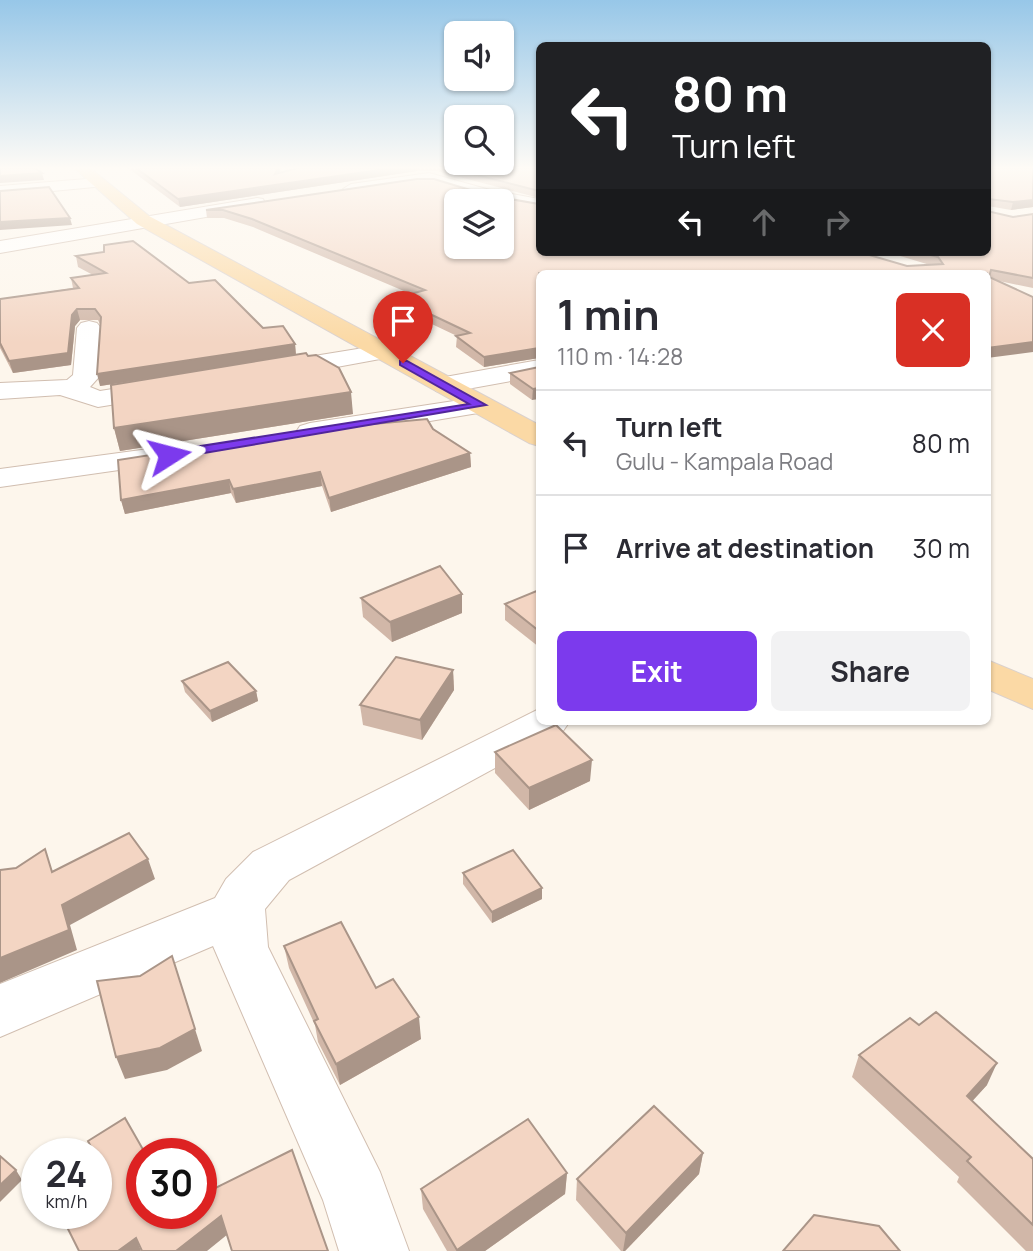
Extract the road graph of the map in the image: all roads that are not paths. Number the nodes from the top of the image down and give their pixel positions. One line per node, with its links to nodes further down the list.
1 (109, 226): 3 (street)
2 (155, 226): 5 (main road)
3 (0, 247)
4 (89, 328): 10 (street)
5 (382, 352): 7 (street); 8 (main road)
6 (536, 369): 8 (street)
7 (247, 375)
8 (445, 385): 12 (main road)
9 (180, 386): 10 (street)
10 (73, 389): 11 (street)
11 (0, 391)
12 (480, 405): 13 (main road); 14 (street)
13 (536, 436)
14 (279, 437)
15 (198, 450): 16 (street)
16 (0, 478)
17 (991, 675): 18 (main road)
18 (1033, 695)
19 (540, 725): 20 (street)
20 (235, 913): 21 (street); 22 (street)
21 (0, 1011)
22 (374, 1251)

